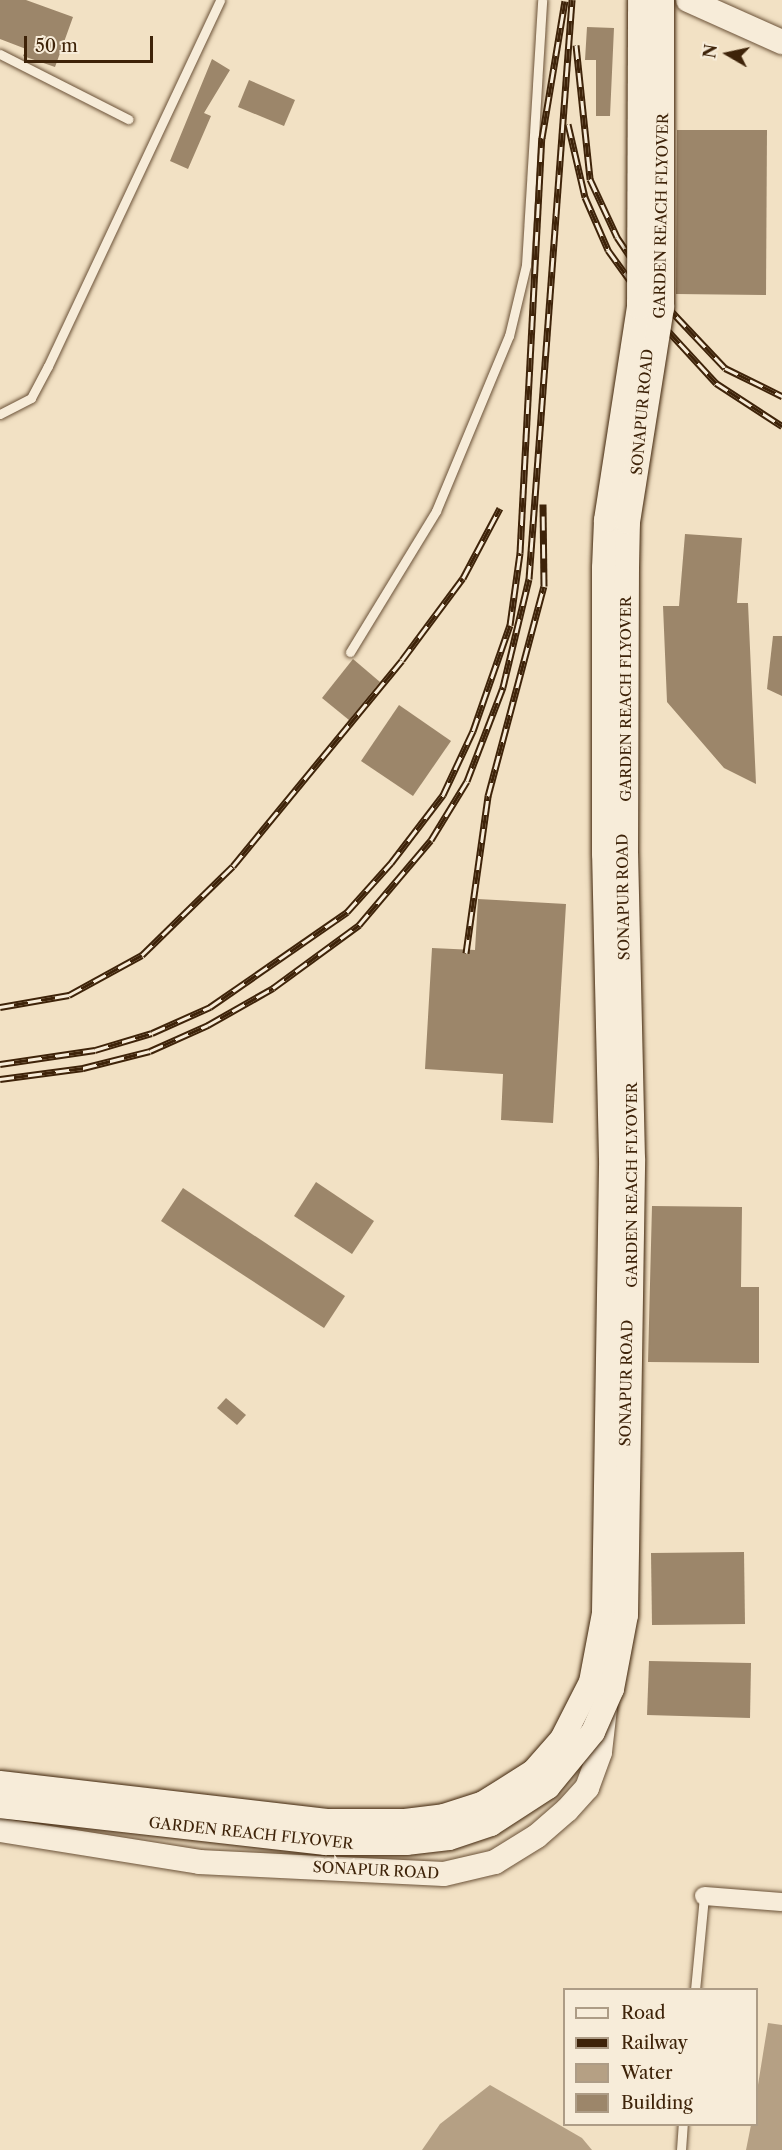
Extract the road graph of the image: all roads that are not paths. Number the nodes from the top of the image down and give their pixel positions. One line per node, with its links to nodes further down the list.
1 (220, 0): 9 (lane)
2 (542, 0): 10 (lane)
3 (639, 0): 11 (main road, GARDEN REACH FLYOVER, bridge); 13 (main road, SONAPUR ROAD)
4 (662, 0): 12 (main road, GARDEN REACH FLYOVER, bridge)
5 (688, 0): 6 (main road)
6 (782, 42)
7 (0, 54): 8 (lane)
8 (128, 119)
9 (0, 414)
10 (350, 652)
11 (0, 1784)
12 (0, 1806)
13 (0, 1830)
14 (704, 1896): 15 (street); 16 (lane)
15 (782, 1902)
16 (695, 1988)
17 (683, 2126): 18 (lane)
18 (681, 2150)

